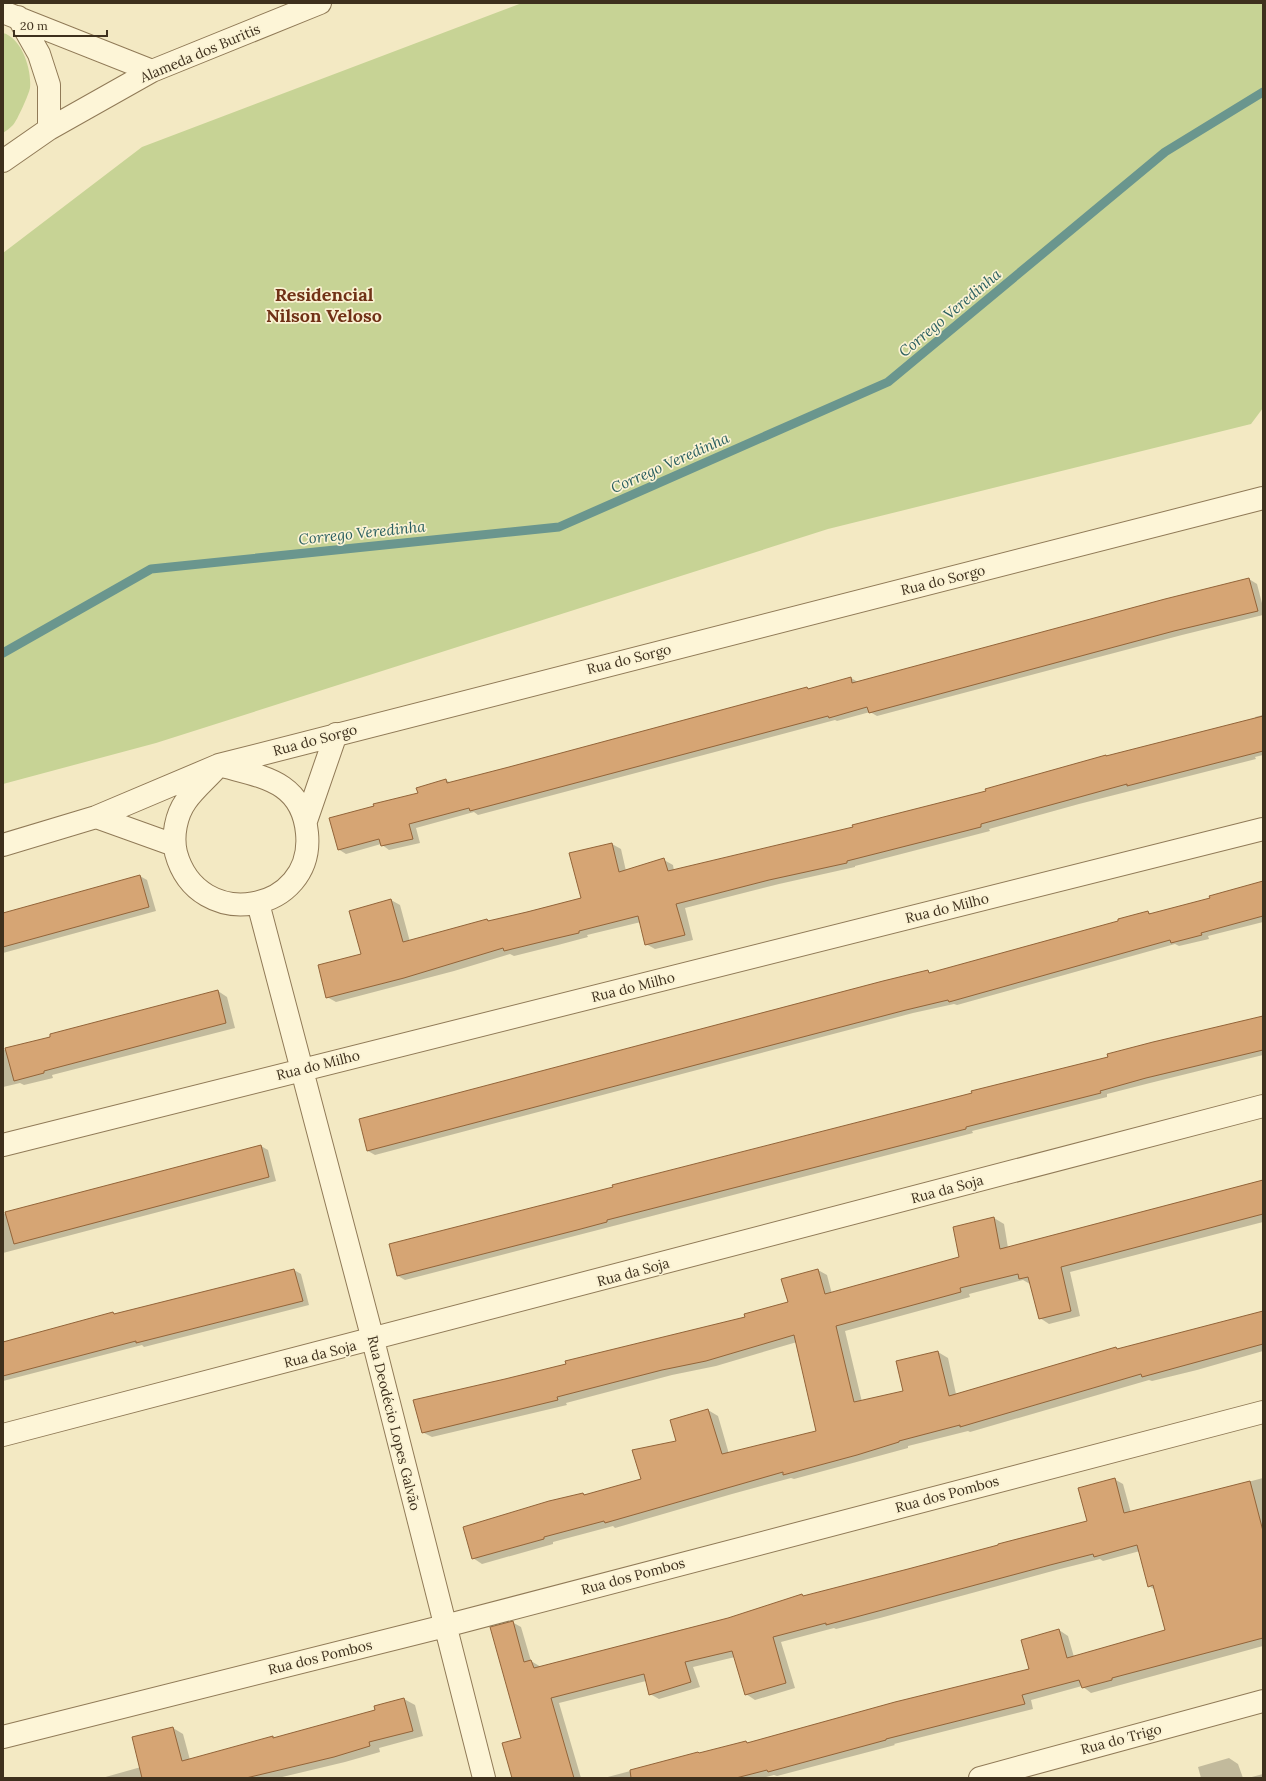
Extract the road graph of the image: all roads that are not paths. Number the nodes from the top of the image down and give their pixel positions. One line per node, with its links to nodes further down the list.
1 (320, 3): 3 (street, Alameda dos Buritis)
2 (10, 15): 3 (street); 4 (street)
3 (152, 71): 4 (street, Alameda dos Buritis)
4 (49, 129): 5 (street, Alameda dos Buritis)
5 (3, 161)
6 (1263, 498): 7 (street, Rua do Sorgo)
7 (336, 734): 8 (street, Rua do Sorgo); 10 (street)
8 (219, 765): 9 (street, Rua do Sorgo); 10 (street); 13 (street)
9 (96, 817): 12 (street, Rua do Sorgo); 13 (street)
10 (306, 821): 14 (street)
11 (1263, 829): 15 (street, Rua do Milho)
12 (3, 845)
13 (174, 845): 14 (street)
14 (258, 903): 15 (street, Rua Deodécio Lopes Galvão)
15 (302, 1069): 17 (street, Rua do Milho); 18 (street, Rua Deodécio Lopes Galvão)
16 (1263, 1106): 18 (street, Rua da Soja)
17 (3, 1146)
18 (373, 1340): 20 (street, Rua da Soja); 21 (street, Rua Deodécio Lopes Galvão)
19 (1263, 1412): 21 (street, Rua dos Pombos)
20 (3, 1436)
21 (445, 1626): 23 (street, Rua dos Pombos); 24 (street, Rua Deodécio Lopes Galvão)
22 (1263, 1701): 25 (street, Rua do Trigo)
23 (3, 1737)
24 (484, 1778)
25 (980, 1778)

